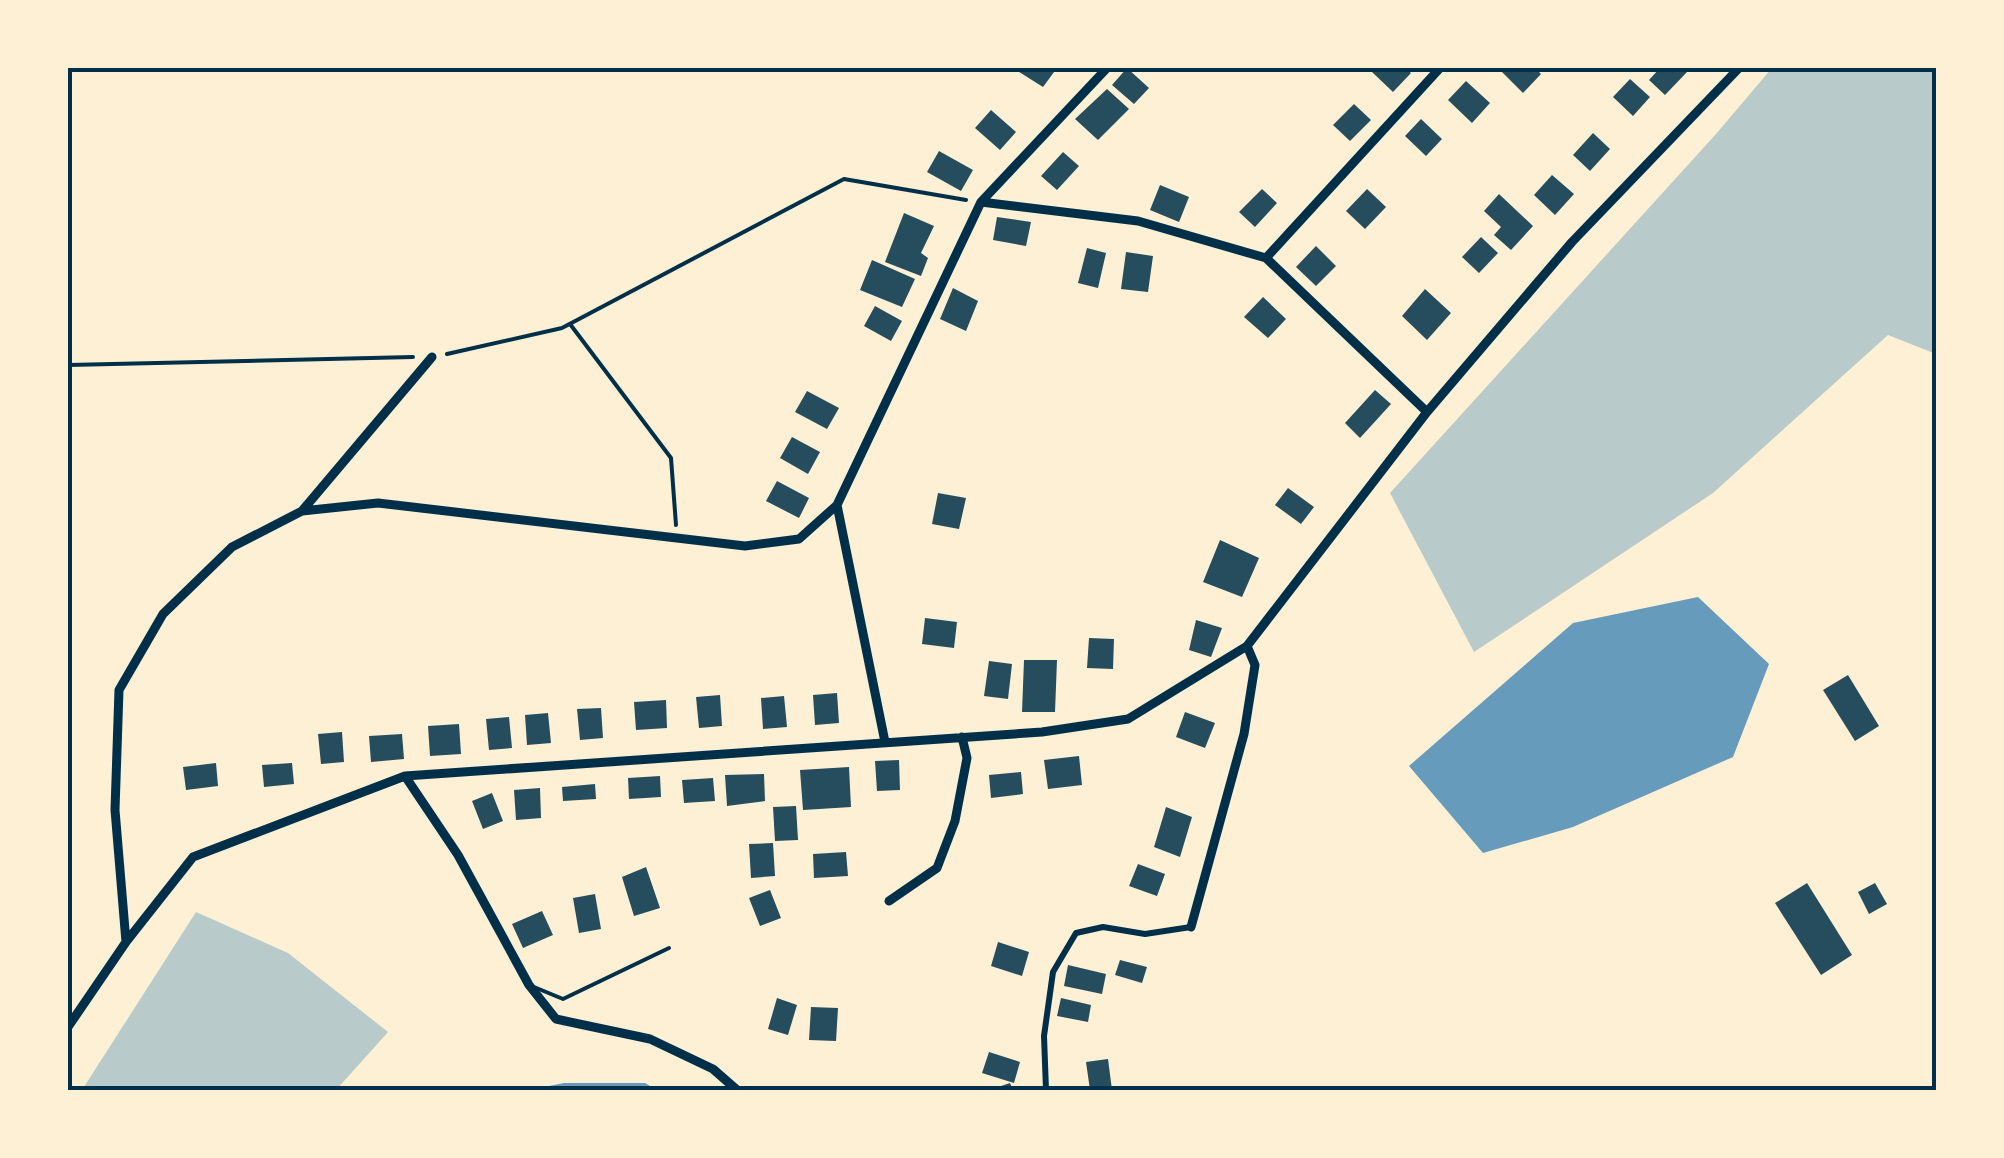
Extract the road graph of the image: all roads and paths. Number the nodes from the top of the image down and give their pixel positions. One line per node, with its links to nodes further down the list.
1 (1107, 68): 4 (street)
2 (1440, 68): 5 (street)
3 (1740, 68): 9 (street)
4 (981, 202): 5 (street); 6 (path); 10 (street)
5 (1266, 258): 9 (street)
6 (570, 324): 7 (path); 12 (path)
7 (432, 357): 8 (path); 11 (street)
8 (68, 365)
9 (1427, 412): 13 (street)
10 (837, 505): 12 (street); 15 (street)
11 (302, 512): 12 (street); 19 (street)
12 (677, 538)
13 (1248, 646): 14 (street); 18 (street)
14 (962, 737): 15 (street); 17 (street)
15 (885, 742): 16 (street)
16 (406, 776): 19 (street); 21 (street)
17 (889, 902)
18 (1191, 926): 24 (street)
19 (126, 942): 22 (street)
20 (669, 948): 21 (lane)
21 (529, 985): 23 (street)
22 (68, 1028)
23 (736, 1090)
24 (1046, 1090)

